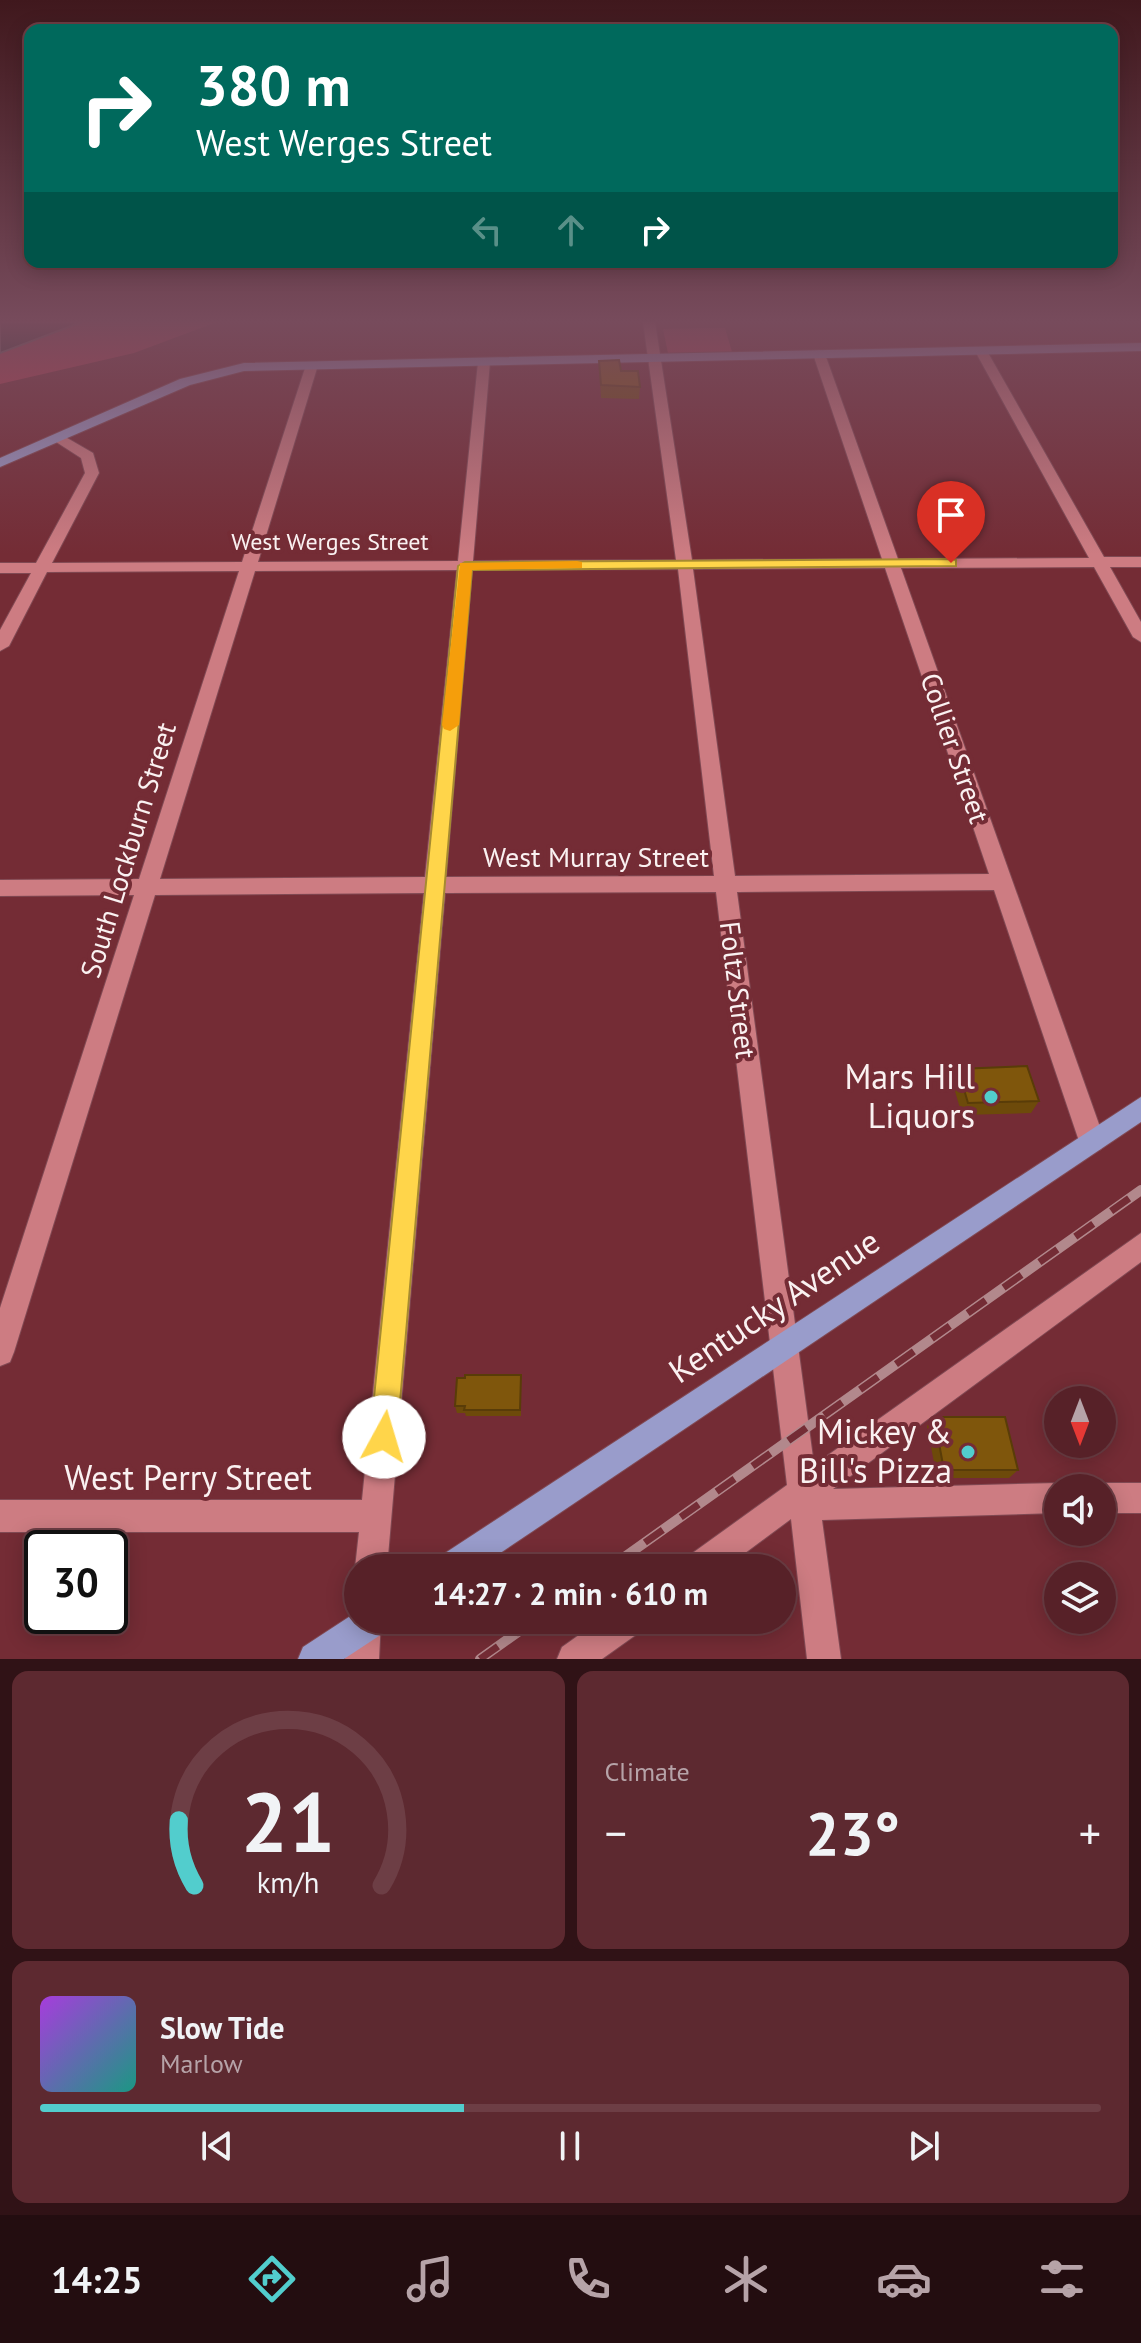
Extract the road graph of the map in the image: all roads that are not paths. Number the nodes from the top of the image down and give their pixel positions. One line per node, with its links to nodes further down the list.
1 (148, 399): 7 (main road)
2 (301, 399): 14 (street, South Lockburn Street)
3 (481, 399): 13 (street)
4 (660, 399): 12 (street, Foltz Street)
5 (835, 399): 11 (street, Collier Street)
6 (1008, 399): 9 (street)
7 (57, 438): 8 (main road); 16 (street)
8 (0, 463)
9 (1099, 562): 10 (street, West Werges Street); 11 (street, West Werges Street); 17 (street)
10 (1141, 562)
11 (891, 564): 12 (street, West Werges Street); 19 (street, Collier Street)
12 (685, 565): 13 (street, West Werges Street); 20 (street, Foltz Street)
13 (465, 566): 14 (street, West Werges Street); 21 (street)
14 (246, 567): 16 (street, West Werges Street); 22 (street, South Lockburn Street)
15 (0, 568): 16 (street, West Werges Street)
16 (42, 568): 18 (street)
17 (1141, 637)
18 (0, 646)
19 (1001, 882): 20 (street, West Murray Street); 25 (street, Collier Street)
20 (725, 885): 21 (street, West Murray Street); 27 (street, Foltz Street)
21 (435, 886): 22 (street, West Murray Street); 34 (street)
22 (145, 887): 23 (street, West Murray Street); 28 (street, South Lockburn Street)
23 (0, 888)
24 (1141, 1108): 25 (main road, Kentucky Avenue)
25 (1092, 1141): 27 (main road, Kentucky Avenue)
26 (1140, 1252): 29 (street)
27 (782, 1346): 29 (street, Foltz Street); 36 (main road, Kentucky Avenue)
28 (0, 1352)
29 (803, 1498): 30 (street); 37 (street); 44 (street, Foltz Street)
30 (1044, 1498)
31 (1116, 1498): 32 (street)
32 (1141, 1498)
33 (0, 1516): 34 (street, West Perry Street)
34 (377, 1516): 35 (street)
35 (373, 1554)
36 (471, 1554)
37 (719, 1554)
38 (350, 1634): 41 (main road)
39 (365, 1634): 42 (street)
40 (609, 1634): 43 (street)
41 (315, 1659)
42 (362, 1659)
43 (574, 1659)
44 (824, 1659)

